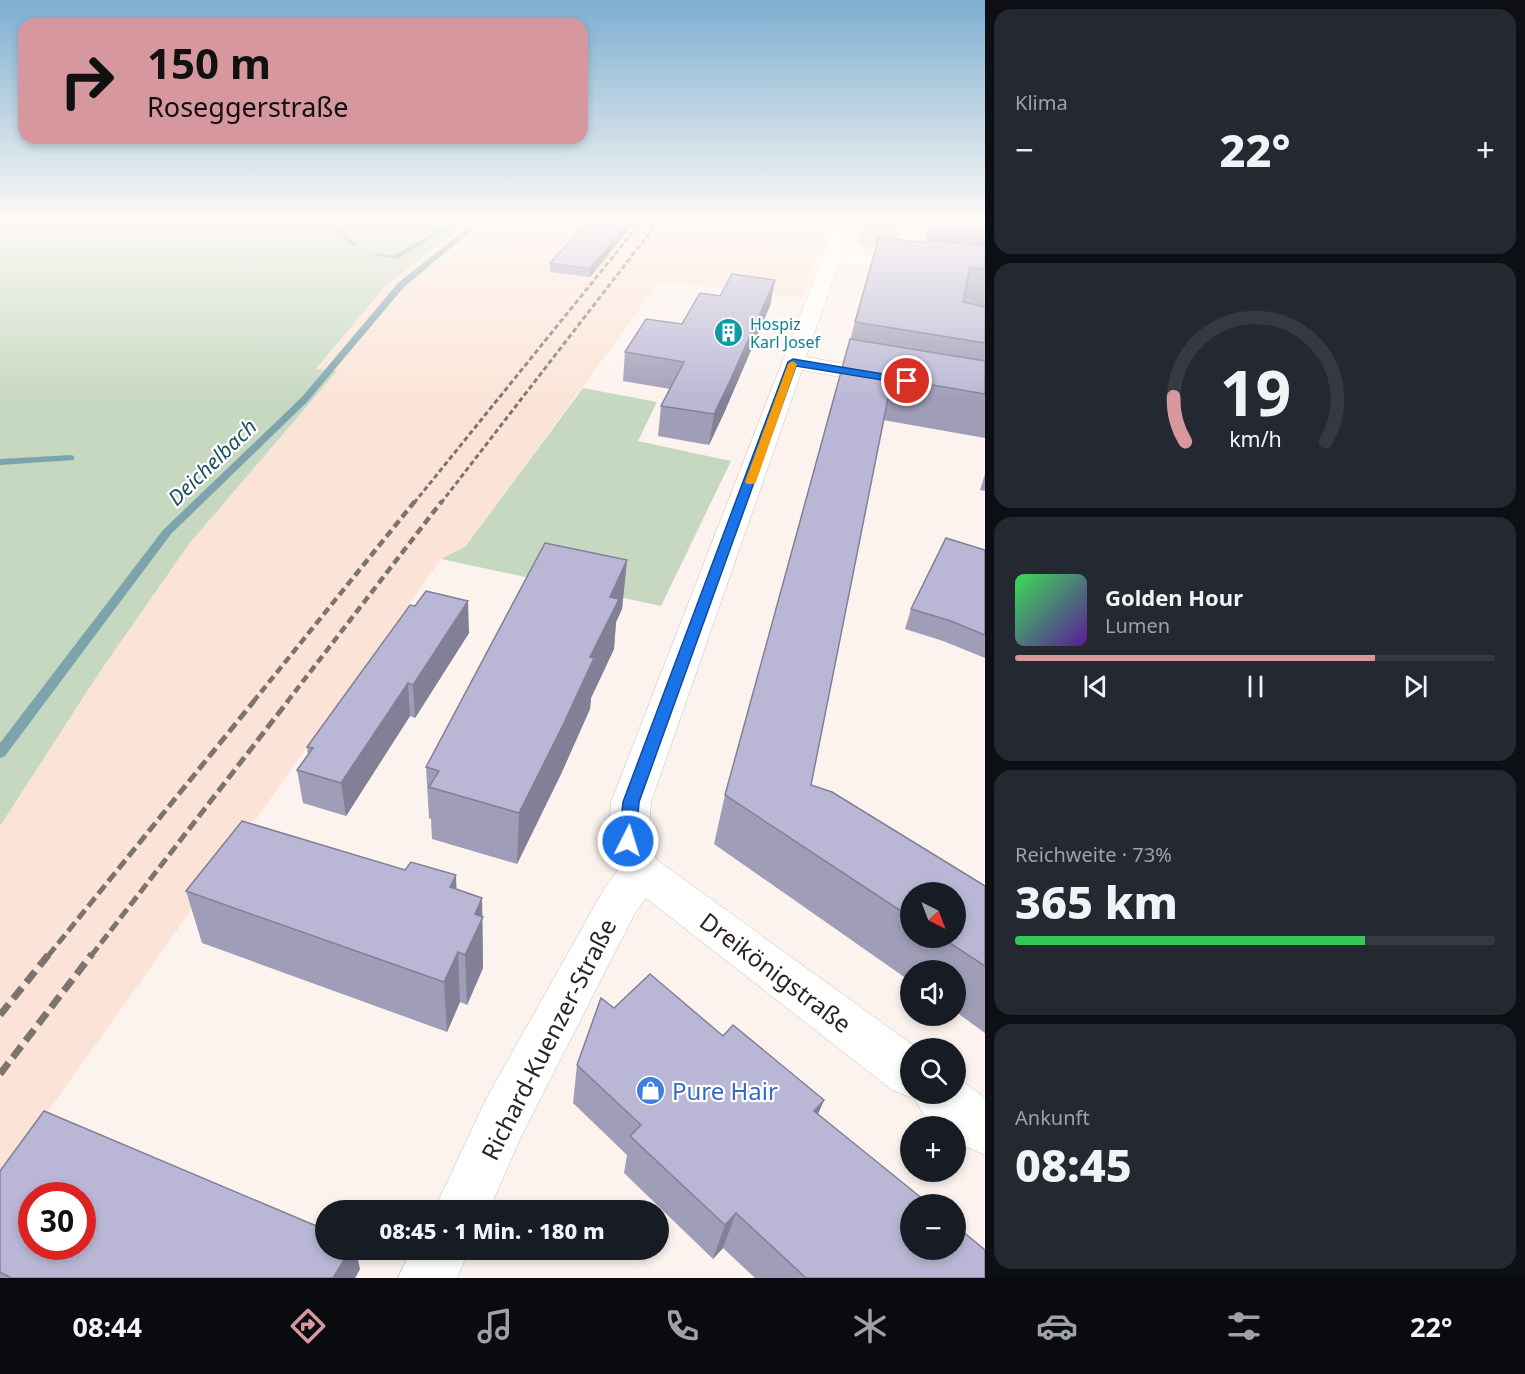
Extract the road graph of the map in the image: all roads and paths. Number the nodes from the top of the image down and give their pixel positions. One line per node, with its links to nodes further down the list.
1 (823, 282): 2 (street)
2 (793, 362): 3 (street); 4 (street)
3 (907, 381)
4 (641, 871): 5 (street, Dreikönigstraße); 8 (street, Richard-Kuenzer-Straße)
5 (900, 1065)
6 (951, 1104): 7 (street)
7 (985, 1129)
8 (466, 1200)
9 (436, 1260): 10 (street)
10 (427, 1278)

